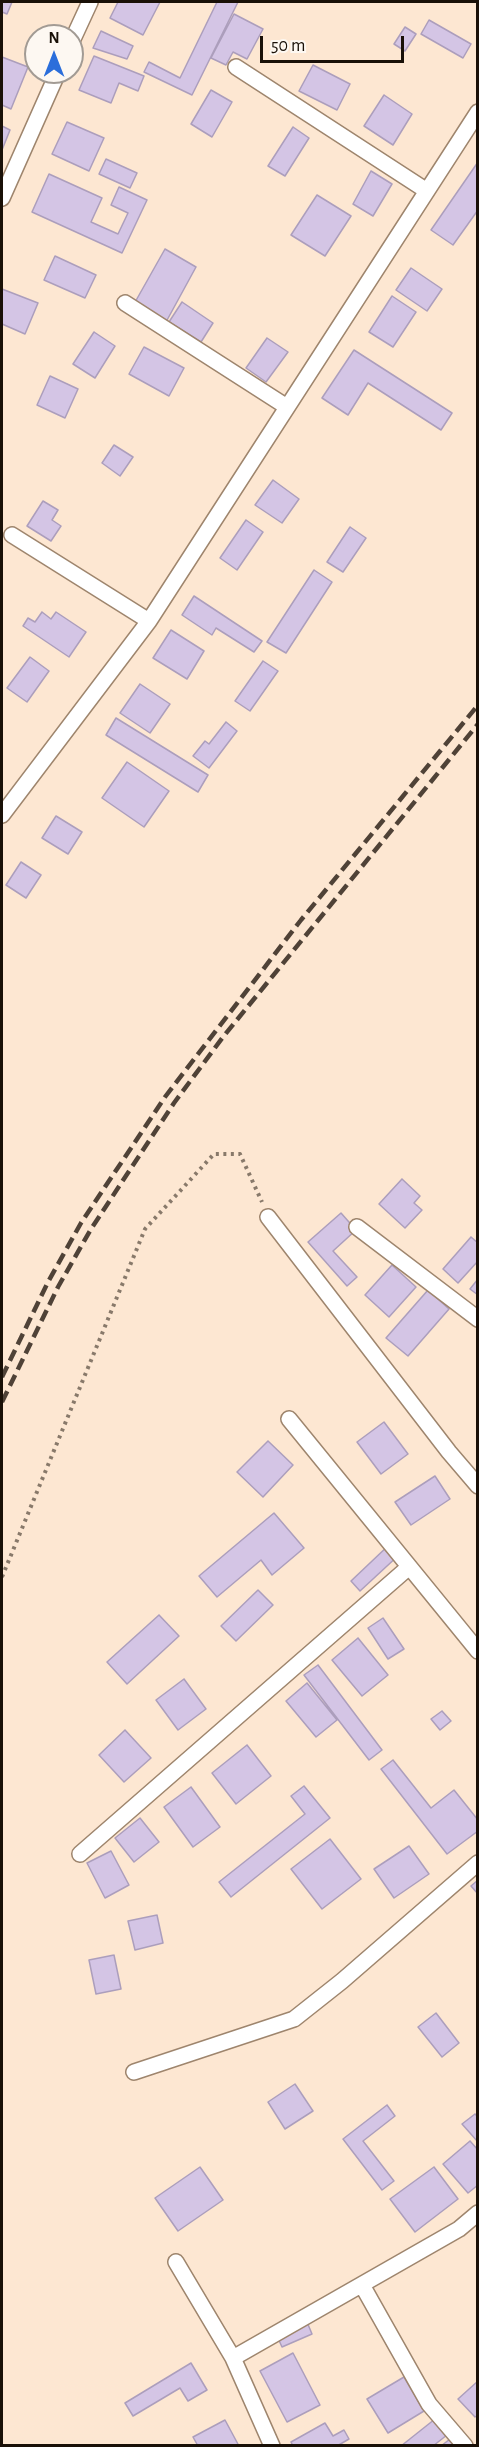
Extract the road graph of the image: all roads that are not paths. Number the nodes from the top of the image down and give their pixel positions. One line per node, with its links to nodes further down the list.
1 (90, 2): 2 (street)
2 (80, 24)
3 (236, 67): 6 (street)
4 (53, 84): 7 (street)
5 (477, 112): 6 (street)
6 (427, 191): 9 (street)
7 (2, 198)
8 (125, 303): 9 (street)
9 (287, 407): 11 (street)
10 (12, 535): 11 (street)
11 (149, 621): 12 (street)
12 (2, 815)
13 (268, 1217): 17 (street)
14 (357, 1227): 15 (street)
15 (477, 1319)
16 (289, 1419): 18 (street)
17 (477, 1486)
18 (409, 1567): 19 (street); 20 (street)
19 (477, 1651)
20 (80, 1854)
21 (477, 1863): 22 (street)
22 (134, 2072)
23 (477, 2213): 25 (street)
24 (176, 2262): 26 (street)
25 (362, 2285): 26 (street); 28 (street)
26 (233, 2358): 27 (street)
27 (272, 2445)
28 (465, 2445)

